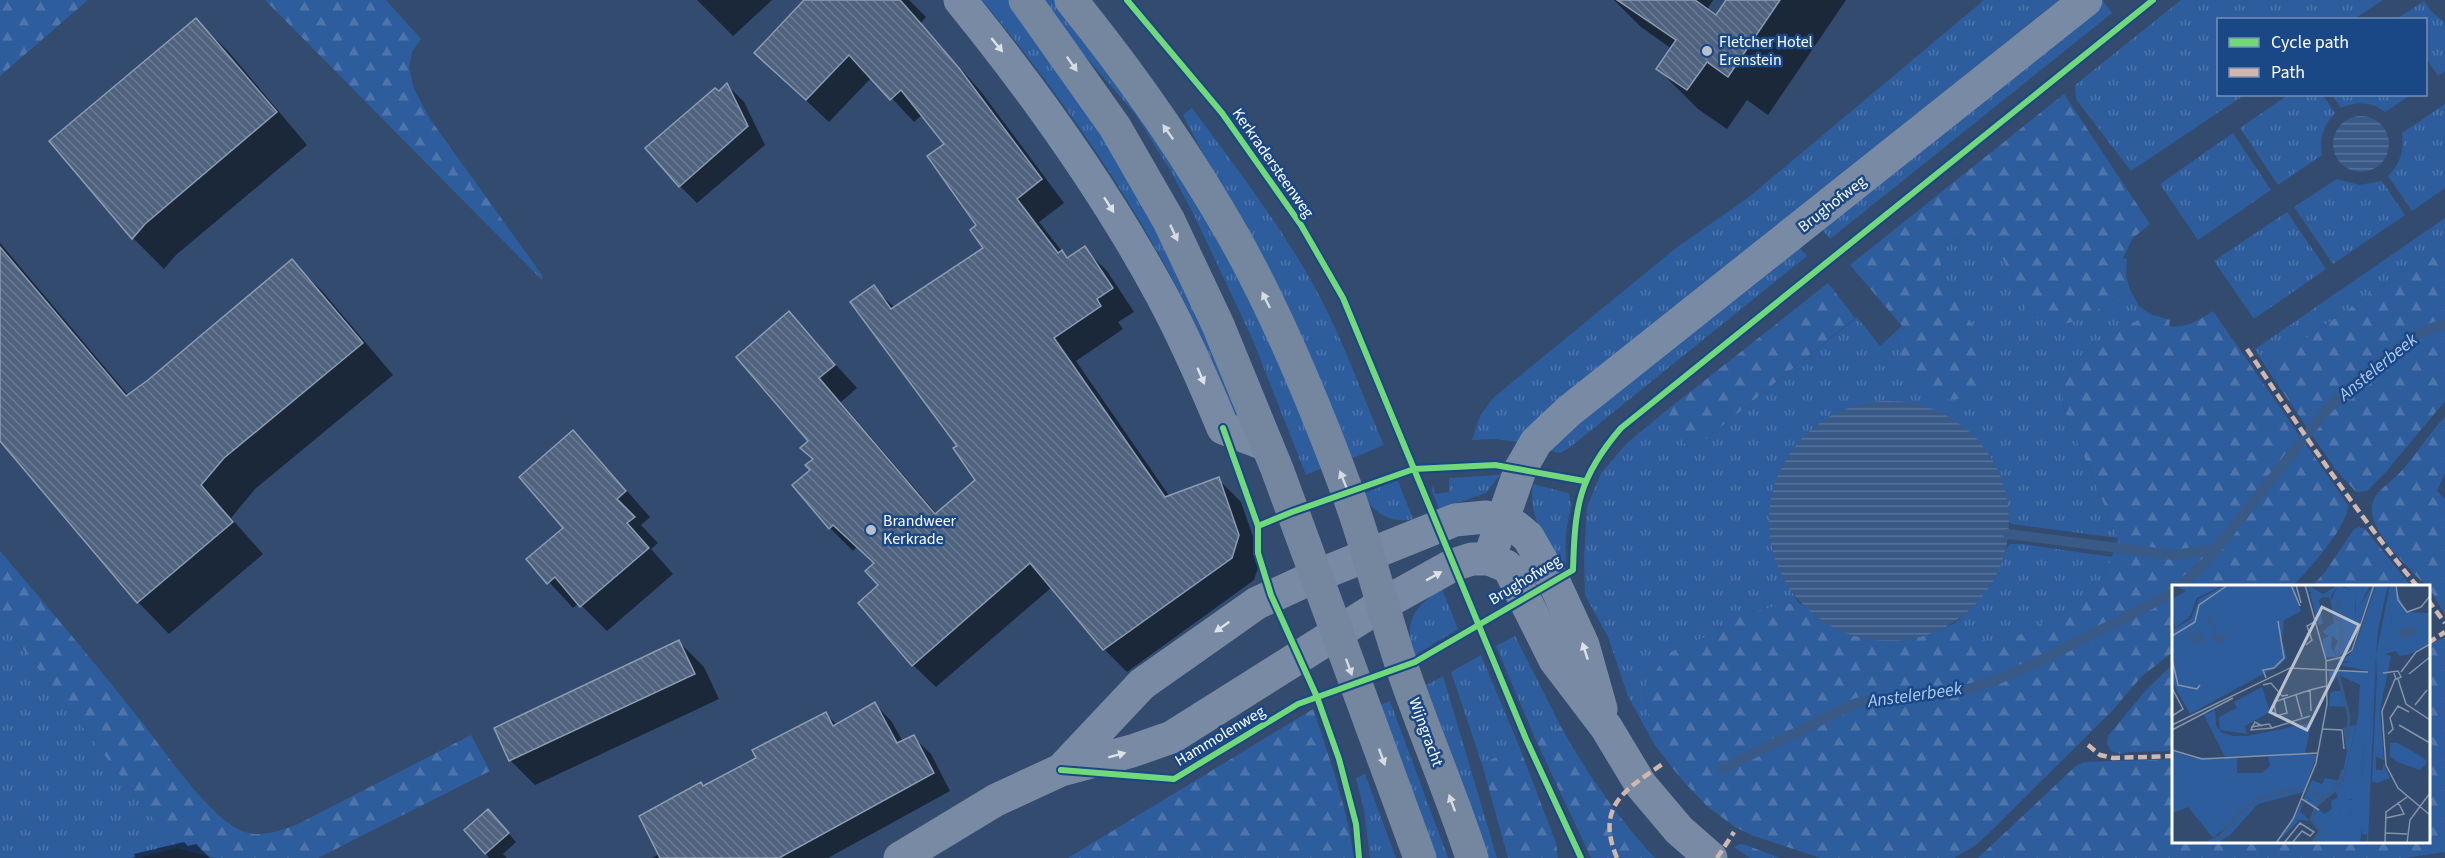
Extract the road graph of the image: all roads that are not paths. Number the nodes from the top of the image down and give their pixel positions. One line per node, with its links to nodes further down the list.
1 (960, 0): 5 (street, one-way to 5)
2 (1025, 0): 5 (main road, one-way to 5)
3 (1071, 0): 7 (main road, one-way to 3)
4 (2086, 0): 6 (street, Brughofweg)
5 (1267, 446): 9 (main road)
6 (1501, 521): 7 (street, Hammolenweg); 8 (street, Brughofweg); 12 (street, one-way to 6)
7 (1368, 555): 9 (street, Hammolenweg); 10 (main road)
8 (1489, 559): 10 (street, Hammolenweg, one-way to 8); 12 (street)
9 (1316, 576): 11 (main road); 13 (street, Hammolenweg, one-way to 13)
10 (1383, 604): 11 (street, Hammolenweg); 16 (main road, Wijngracht, one-way to 10)
11 (1336, 633): 13 (street, Hammolenweg, one-way to 11); 15 (main road, one-way to 15)
12 (1606, 728): 17 (street)
13 (1061, 770): 14 (street, Hammolenweg)
14 (900, 858)
15 (1419, 858)
16 (1472, 858)
17 (1711, 858)

